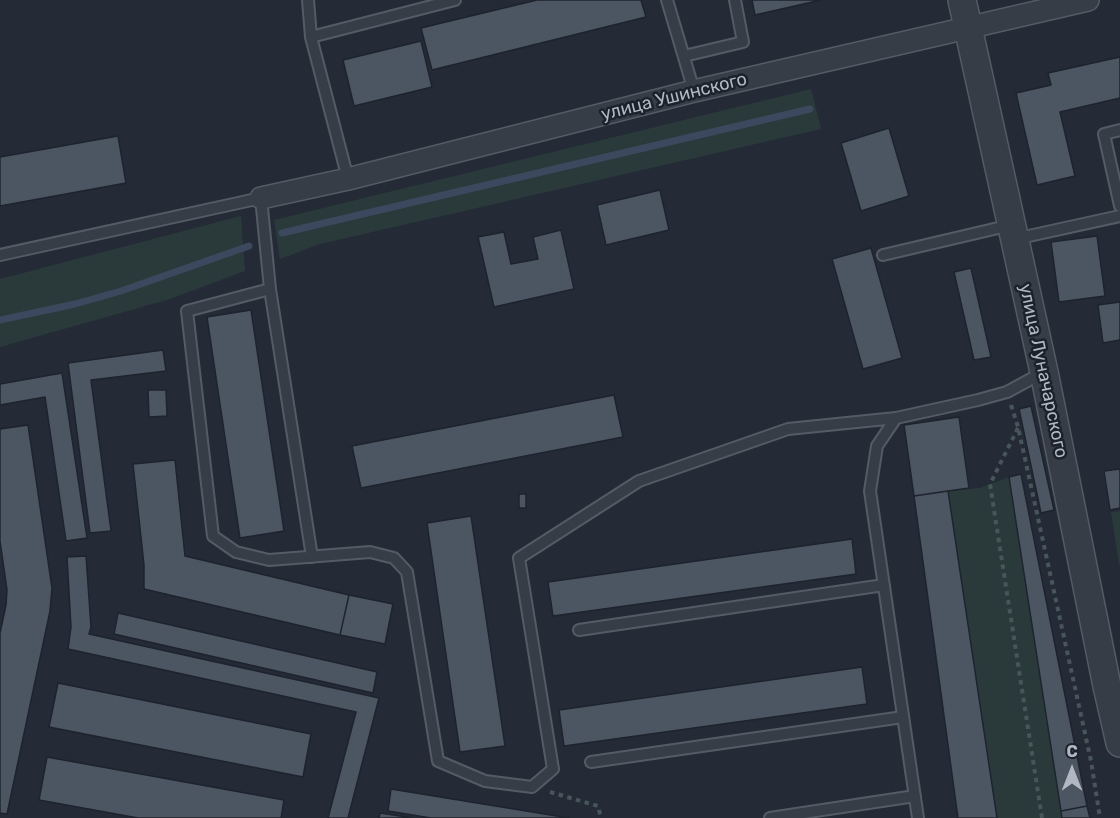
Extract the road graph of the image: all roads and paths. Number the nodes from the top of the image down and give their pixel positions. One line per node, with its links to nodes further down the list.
1 (308, 0): 8 (lane)
2 (455, 0): 8 (lane)
3 (667, 0): 9 (lane)
4 (735, 0): 9 (lane)
5 (962, 0): 7 (street, улица Луначарского)
6 (1088, 0): 7 (street, улица Ушинского)
7 (968, 28): 10 (street, улица Ушинского); 16 (street, улица Луначарского)
8 (311, 37): 12 (lane)
9 (684, 56): 10 (lane)
10 (694, 92): 12 (street, улица Ушинского)
11 (1120, 130): 14 (lane)
12 (348, 179): 13 (street, улица Ушинского)
13 (261, 198): 17 (lane); 19 (lane)
14 (1120, 206)
15 (1120, 216): 16 (lane)
16 (1013, 232): 18 (lane); 20 (street, улица Луначарского)
17 (0, 255)
18 (883, 255)
19 (270, 289): 24 (lane); 24 (lane)
20 (1044, 372): 21 (lane); 27 (street, улица Луначарского)
21 (1007, 392): 22 (lane); 23 (path)
22 (896, 418): 25 (lane); 31 (lane)
23 (1018, 427): 36 (path); 37 (path)
24 (312, 557): 31 (lane)
25 (884, 585): 26 (lane); 28 (lane)
26 (579, 630)
27 (1114, 685): 29 (street, улица Луначарского)
28 (903, 717): 30 (lane); 32 (lane)
29 (1120, 743)
30 (591, 762)
31 (532, 787): 33 (path)
32 (915, 796): 34 (lane); 35 (lane)
33 (601, 818)
34 (770, 818)
35 (918, 818)
36 (1042, 818)
37 (1100, 818)

